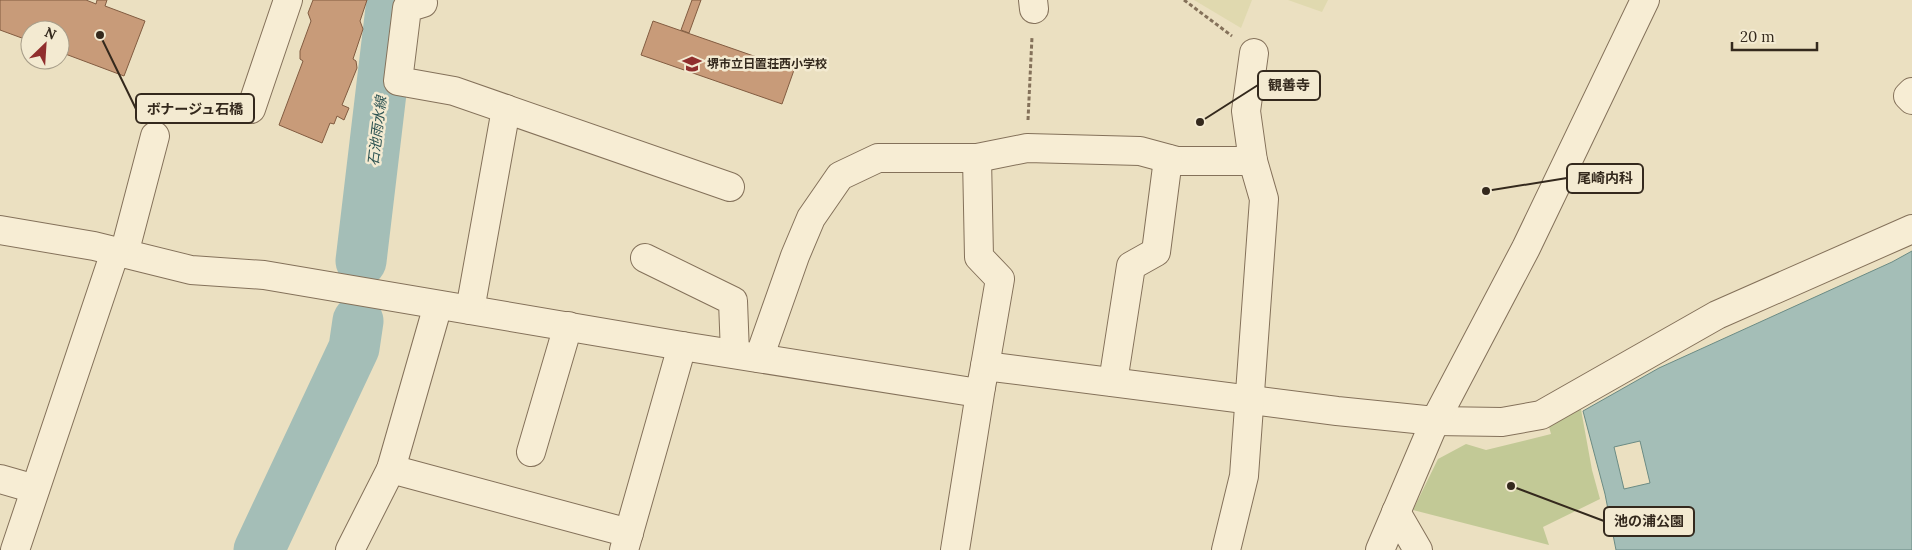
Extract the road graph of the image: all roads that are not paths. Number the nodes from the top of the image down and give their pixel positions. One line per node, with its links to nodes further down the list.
1 (288, 0): 7 (street)
2 (1645, 0): 26 (street)
3 (423, 3): 8 (street)
4 (1254, 53): 12 (street)
5 (1912, 92): 6 (street)
6 (1912, 100)
7 (251, 109)
8 (506, 109): 13 (street); 19 (street)
9 (156, 136): 16 (street)
10 (977, 158): 11 (street); 22 (street); 23 (street)
11 (1172, 160): 12 (street); 24 (street)
12 (1253, 161): 25 (street)
13 (730, 187)
14 (1912, 229): 26 (street)
15 (0, 230): 16 (street)
16 (119, 253): 18 (street); 30 (street)
17 (645, 258): 22 (street)
18 (438, 304): 19 (street); 28 (street)
19 (470, 310): 20 (street)
20 (568, 326): 21 (street); 27 (street)
21 (682, 346): 22 (street); 32 (street)
22 (747, 356): 23 (street)
23 (983, 377): 24 (street); 35 (street)
24 (1113, 382): 25 (street)
25 (1249, 400): 26 (street); 36 (street)
26 (1435, 421): 31 (street)
27 (531, 452)
28 (391, 469): 32 (street); 34 (street)
29 (0, 479): 30 (street)
30 (35, 489): 33 (street)
31 (1396, 512): 37 (street); 38 (street)
32 (626, 541)
33 (15, 550)
34 (350, 550)
35 (955, 550)
36 (1226, 550)
37 (1380, 550)
38 (1418, 550)

